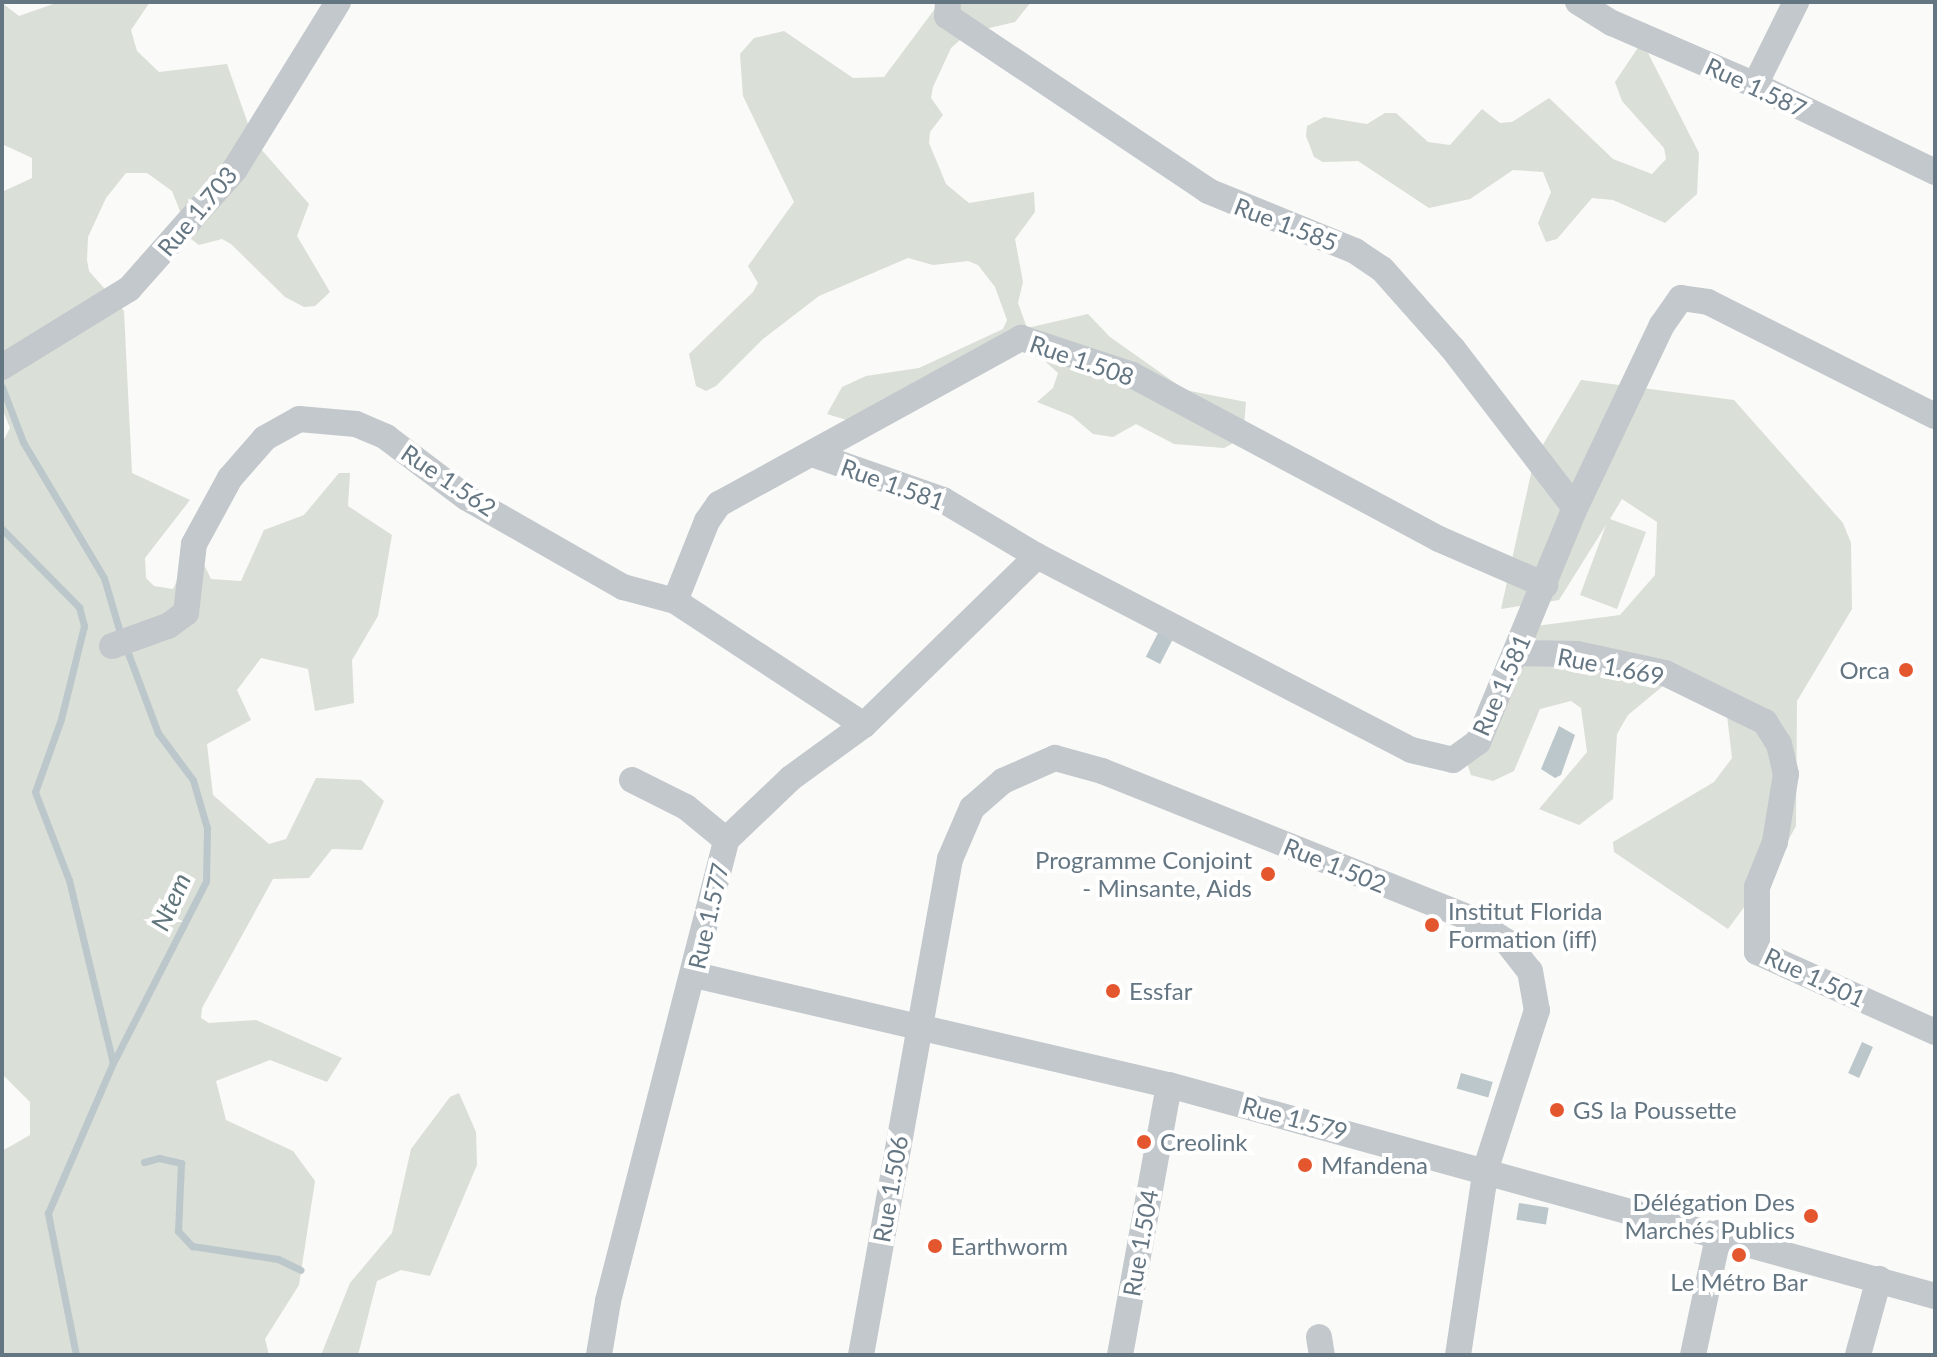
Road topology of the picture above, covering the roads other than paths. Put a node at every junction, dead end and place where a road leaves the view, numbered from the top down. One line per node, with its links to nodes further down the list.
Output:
1 (338, 2): 7 (street, Rue 1.703)
2 (948, 2): 10 (street, Rue 1.585)
3 (1578, 2): 5 (street, Rue 1.587)
4 (1796, 2): 5 (street)
5 (1755, 85): 6 (street, Rue 1.587)
6 (1935, 172)
7 (2, 367)
8 (1935, 416): 10 (street, Rue 1.581)
9 (812, 454): 11 (street, Rue 1.581); 12 (street, Rue 1.508); 13 (street, Rue 1.508)
10 (1575, 508): 12 (street, Rue 1.581)
11 (1037, 556): 15 (street, Rue 1.581); 16 (street, Rue 1.577)
12 (1545, 585): 15 (street, Rue 1.581)
13 (675, 601): 14 (street, Rue 1.562); 16 (street, Rue 1.562)
14 (112, 646)
15 (1516, 653): 17 (street, Rue 1.669)
16 (864, 725): 19 (street, Rue 1.577)
17 (1779, 744): 22 (street, Rue 1.501)
18 (632, 780): 19 (street)
19 (726, 840): 20 (street, Rue 1.577)
20 (695, 975): 21 (street, Rue 1.579); 28 (street, Rue 1.577)
21 (919, 1023): 23 (street, Rue 1.579); 24 (street, Rue 1.502); 29 (street, Rue 1.506)
22 (1935, 1032)
23 (1169, 1085): 24 (street, Rue 1.579); 30 (street, Rue 1.504)
24 (1486, 1168): 25 (street, Rue 1.579); 31 (street, Rue 1.502)
25 (1719, 1233): 26 (street, Rue 1.579); 32 (street)
26 (1879, 1279): 27 (street, Rue 1.579); 33 (street)
27 (1935, 1296)
28 (599, 1355)
29 (861, 1355)
30 (1120, 1355)
31 (1458, 1355)
32 (1693, 1355)
33 (1858, 1355)

